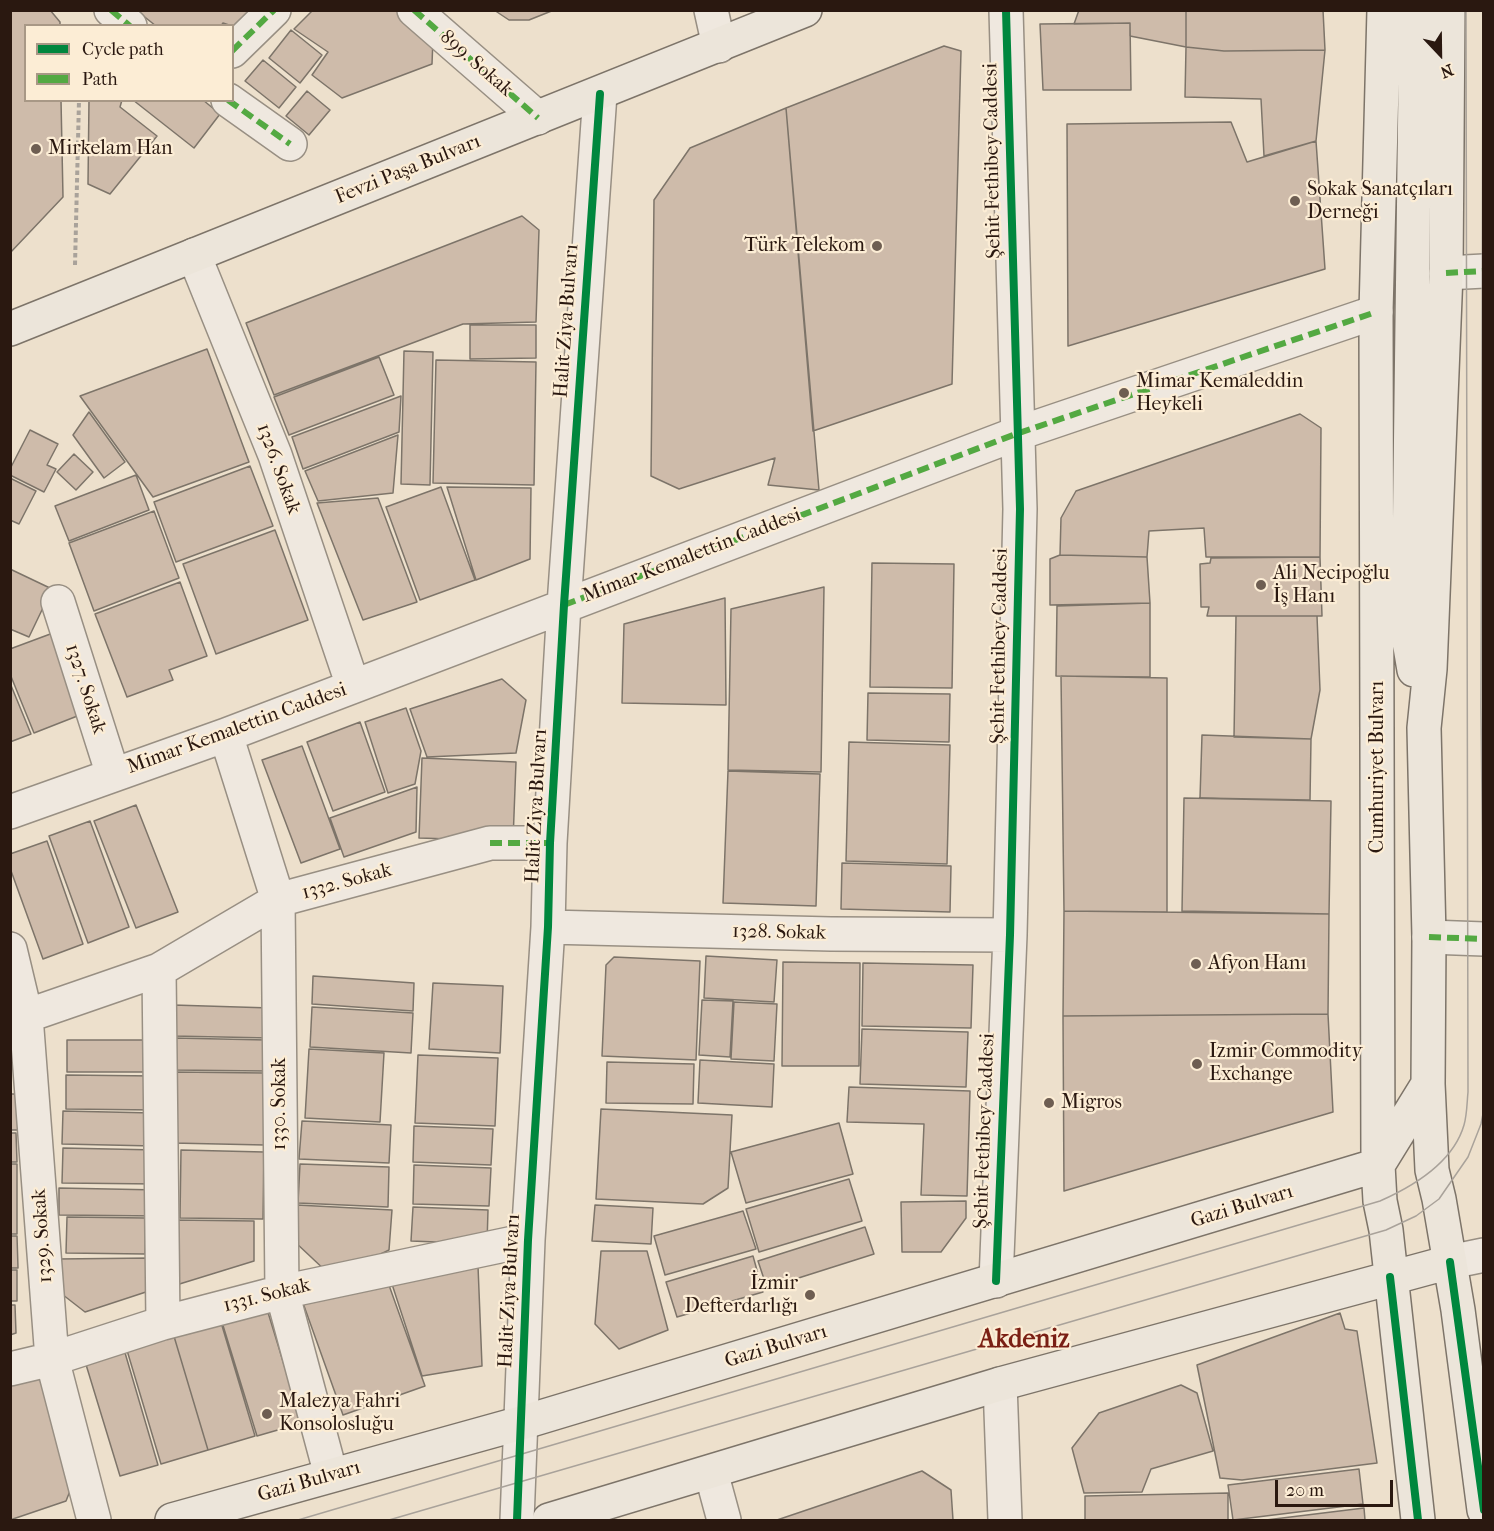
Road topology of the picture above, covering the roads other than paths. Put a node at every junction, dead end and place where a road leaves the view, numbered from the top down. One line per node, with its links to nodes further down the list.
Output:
1 (111, 10): 10 (street)
2 (274, 10): 12 (street)
3 (414, 10): 15 (street, 899. Sokak)
4 (711, 10): 11 (street)
5 (805, 10): 11 (main road, Fevzi Paşa Bulvarı)
6 (1006, 10): 22 (street, Şehit Fethibey Caddesi)
7 (1384, 10): 20 (main road, Cumhuriyet Bulvarı)
8 (1416, 10): 26 (main road, Cumhuriyet Bulvarı)
9 (1448, 10): 19 (main road, Cumhuriyet Bulvarı)
10 (128, 24)
11 (719, 46): 13 (main road, Fevzi Paşa Bulvarı)
12 (234, 49)
13 (600, 94): 15 (main road, Fevzi Paşa Bulvarı); 24 (street, Halit Ziya Bulvarı)
14 (231, 102): 16 (street)
15 (538, 118): 17 (main road, Fevzi Paşa Bulvarı)
16 (290, 144)
17 (194, 255): 21 (main road, Fevzi Paşa Bulvarı); 25 (street, 1326. Sokak)
18 (1484, 271): 19 (street)
19 (1446, 273): 26 (main road, Cumhuriyet Bulvarı)
20 (1376, 312): 22 (street, Mimar Kemalettin Caddesi); 40 (main road, Cumhuriyet Bulvarı)
21 (10, 329)
22 (1016, 434): 24 (street, Mimar Kemalettin Caddesi); 33 (street, Şehit Fethibey Caddesi)
23 (58, 602): 28 (street, 1327. Sokak)
24 (564, 605): 25 (street, Mimar Kemalettin Caddesi); 30 (street, Halit Ziya Bulvarı)
25 (353, 686): 27 (street, Mimar Kemalettin Caddesi)
26 (1424, 728): 34 (main road, Cumhuriyet Bulvarı)
27 (226, 735): 28 (street, Mimar Kemalettin Caddesi); 31 (street, 1330. Sokak)
28 (113, 775): 29 (street, Mimar Kemalettin Caddesi)
29 (10, 812)
30 (550, 843): 31 (street, 1332. Sokak); 32 (street, Halit Ziya Bulvarı)
31 (278, 900): 37 (street, 1332. Sokak); 46 (street, 1330. Sokak)
32 (548, 927): 33 (street, 1328. Sokak); 41 (street, Halit Ziya Bulvarı)
33 (1010, 935): 45 (street, Şehit Fethibey Caddesi)
34 (1429, 938): 35 (street); 39 (main road, Cumhuriyet Bulvarı)
35 (1484, 939)
36 (10, 949): 38 (street, 1329. Sokak)
37 (159, 970): 38 (street, 1332. Sokak); 47 (street)
38 (18, 1018): 48 (street, 1329. Sokak)
39 (1428, 1084): 40 (main road); 43 (main road, Cumhuriyet Bulvarı)
40 (1378, 1165): 44 (main road, Cumhuriyet Bulvarı); 45 (main road, Gazi Bulvarı)
41 (528, 1239): 46 (street, 1331. Sokak); 51 (street, Halit Ziya Bulvarı)
42 (1484, 1255): 43 (street)
43 (1450, 1262): 44 (main road); 54 (main road, Cumhuriyet Bulvarı)
44 (1390, 1277): 50 (main road); 61 (main road, Cumhuriyet Bulvarı)
45 (996, 1281): 51 (main road, Gazi Bulvarı)
46 (282, 1292): 47 (street, 1331. Sokak); 53 (street, 1330. Sokak)
47 (163, 1323): 48 (street, 1331. Sokak)
48 (52, 1359): 49 (street, 1331. Sokak); 55 (street, 1329. Sokak)
49 (10, 1369)
50 (1000, 1384): 52 (main road); 60 (street)
51 (521, 1424): 53 (main road, Gazi Bulvarı); 57 (street, Halit Ziya Bulvarı)
52 (711, 1472): 58 (main road); 59 (street)
53 (331, 1475): 56 (main road, Gazi Bulvarı)
54 (1484, 1510)
55 (94, 1521)
56 (172, 1521)
57 (517, 1521)
58 (549, 1521)
59 (724, 1521)
60 (1005, 1521)
61 (1418, 1521)

